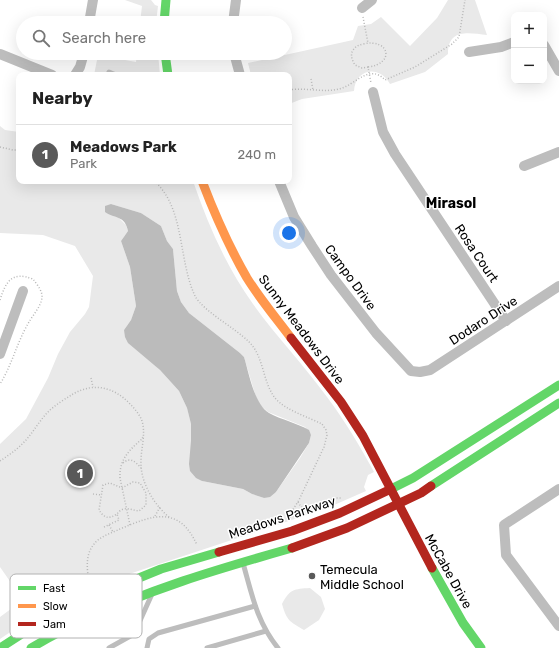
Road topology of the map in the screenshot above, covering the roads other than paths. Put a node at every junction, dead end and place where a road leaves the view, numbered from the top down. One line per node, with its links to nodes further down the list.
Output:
1 (93, 0): 6 (street)
2 (166, 0): 7 (main road)
3 (236, 0): 8 (street)
4 (372, 0): 5 (street)
5 (362, 8)
6 (90, 16)
7 (165, 16)
8 (233, 16)
9 (511, 43): 11 (street)
10 (546, 48): 16 (street)
11 (468, 52)
12 (0, 54): 17 (street)
13 (82, 60): 18 (street)
14 (166, 60): 19 (main road)
15 (236, 60): 20 (street)
16 (559, 71)
17 (45, 72)
18 (77, 72)
19 (168, 72)
20 (239, 72)
21 (373, 92): 28 (street, Rosa Court)
22 (559, 152): 23 (street)
23 (524, 166)
24 (203, 184): 33 (main road, Sunny Meadows Drive)
25 (279, 184): 30 (street, Campo Drive)
26 (559, 286): 28 (street, Dodaro Drive)
27 (22, 292): 29 (street)
28 (506, 321): 30 (street, Dodaro Drive)
29 (0, 354)
30 (420, 372)
31 (559, 385): 33 (main road, Meadows Parkway)
32 (559, 403): 35 (main road)
33 (390, 489): 35 (main road, Sunny Meadows Drive); 37 (main road, Meadows Parkway)
34 (559, 489): 42 (street)
35 (398, 504): 36 (main road); 53 (main road, McCabe Drive)
36 (243, 562): 38 (main road); 40 (lane)
37 (142, 577)
38 (154, 590): 39 (main road); 41 (lane)
39 (142, 595)
40 (254, 606): 43 (lane); 50 (lane)
41 (142, 616)
42 (559, 626)
43 (266, 631): 51 (lane); 52 (lane)
44 (15, 638): 47 (main road, Meadows Parkway)
45 (48, 638): 48 (main road)
46 (127, 638): 49 (lane)
47 (0, 648)
48 (31, 648)
49 (109, 648)
50 (147, 648)
51 (207, 648)
52 (278, 648)
53 (481, 648)

